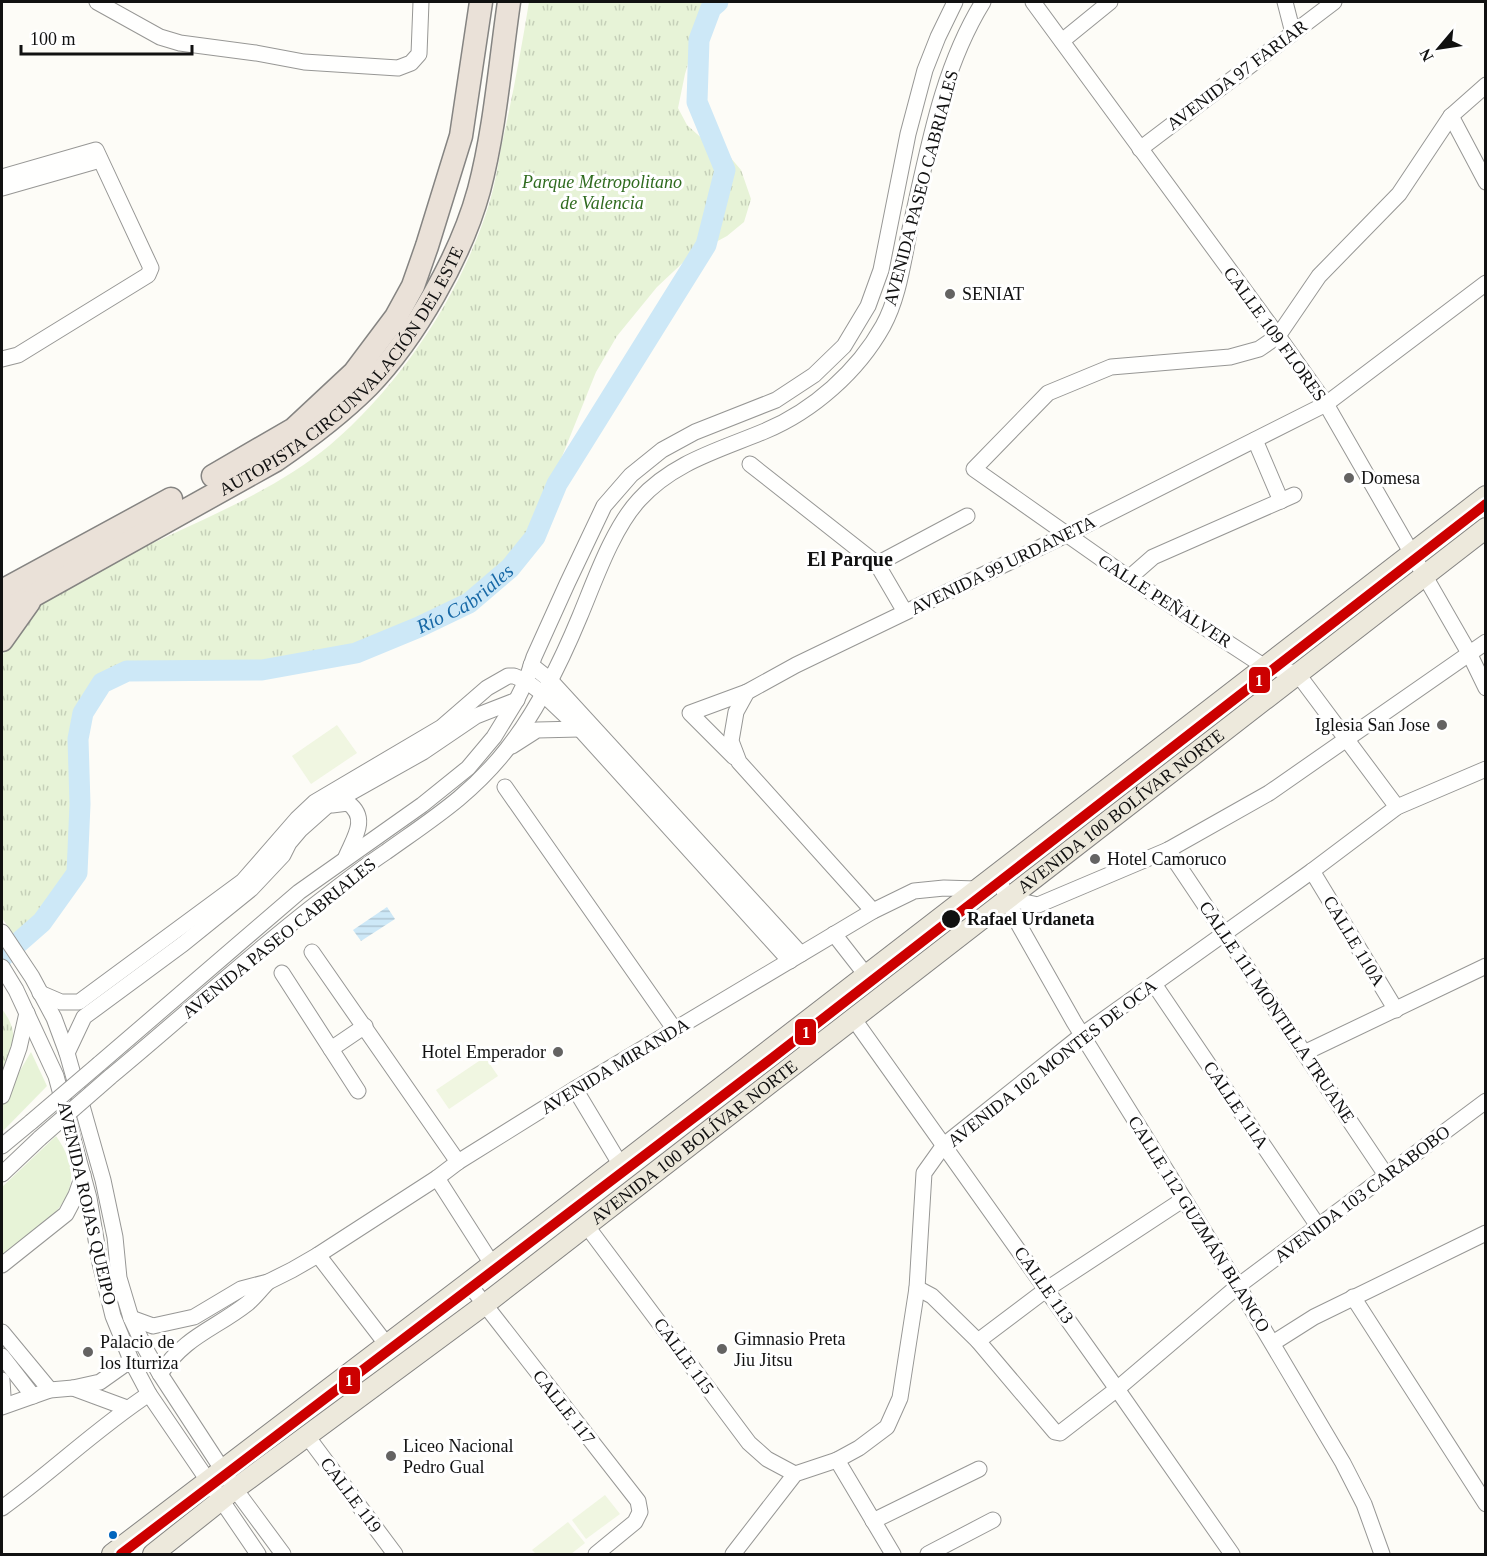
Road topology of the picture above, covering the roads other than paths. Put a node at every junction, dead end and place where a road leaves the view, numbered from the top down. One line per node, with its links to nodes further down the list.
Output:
1 (97, 2): 2 (street)
2 (421, 2)
3 (481, 2): 31 (highway, AUTOPISTA CIRCUNVALACIÓN DEL ESTE)
4 (509, 2): 37 (highway, AUTOPISTA CIRCUNVALACIÓN DEL ESTE)
5 (956, 2): 43 (street, AVENIDA PASEO CABRIALES)
6 (983, 2): 47 (street, AVENIDA PASEO CABRIALES)
7 (1033, 2): 12 (street, CALLE 109 FLORES)
8 (1110, 2): 12 (street)
9 (1285, 2): 11 (street)
10 (1334, 2): 11 (street, AVENIDA 97 FARIAR)
11 (1293, 33): 15 (street, AVENIDA 97 FARIAR)
12 (1062, 41): 15 (street, CALLE 109 FLORES)
13 (1485, 85): 14 (street)
14 (1451, 117): 18 (street); 21 (street)
15 (1140, 149): 21 (street, CALLE 109 FLORES)
16 (98, 155): 17 (street); 19 (street); 22 (street)
17 (2, 177)
18 (1485, 182)
19 (2, 188)
20 (1485, 283): 23 (street, AVENIDA 99 URDANETA)
21 (1278, 336): 23 (street, CALLE 109 FLORES); 29 (street, CALLE PEÑALVER)
22 (2, 359)
23 (1326, 404): 24 (street, AVENIDA 99 URDANETA); 30 (street, CALLE 109 FLORES)
24 (1255, 440): 29 (street, AVENIDA 99 URDANETA); 35 (street)
25 (750, 464): 32 (street)
26 (1485, 496): 30 (main road, AVENIDA 100 BOLÍVAR NORTE)
27 (967, 516): 32 (street)
28 (1485, 528): 33 (main road, AVENIDA 100 BOLÍVAR NORTE)
29 (1065, 534): 35 (street, CALLE PEÑALVER); 38 (street, AVENIDA 99 URDANETA)
30 (1411, 553): 33 (street, CALLE 109 FLORES); 44 (main road, AVENIDA 100 BOLÍVAR NORTE)
31 (52, 562): 34 (highway); 36 (highway, AUTOPISTA CIRCUNVALACIÓN DEL ESTE)
32 (877, 564): 38 (street)
33 (1424, 576): 42 (street, CALLE 109 FLORES); 45 (main road, AVENIDA 100 BOLÍVAR NORTE)
34 (2, 578)
35 (1129, 578): 44 (street, CALLE PEÑALVER)
36 (2, 591)
37 (37, 592): 39 (highway, AUTOPISTA CIRCUNVALACIÓN DEL ESTE); 40 (highway)
38 (905, 612): 49 (street, AVENIDA 99 URDANETA)
39 (2, 613)
40 (2, 640)
41 (1485, 642): 42 (street)
42 (1469, 653): 48 (street, CALLE 109 FLORES); 52 (street)
43 (531, 665): 46 (street, AVENIDA PASEO CABRIALES); 47 (street)
44 (1266, 667): 45 (street); 62 (main road, AVENIDA 100 BOLÍVAR NORTE)
45 (1297, 674): 52 (street); 64 (main road, AVENIDA 100 BOLÍVAR NORTE)
46 (526, 681): 47 (street); 50 (street, AVENIDA PASEO CABRIALES); 76 (street)
47 (546, 686): 50 (street); 51 (street); 53 (street, AVENIDA PASEO CABRIALES); 70 (street)
48 (1485, 688)
49 (747, 692): 54 (street); 54 (street, AVENIDA 99 URDANETA)
50 (516, 701): 57 (street); 60 (street, AVENIDA PASEO CABRIALES)
51 (580, 729): 53 (street); 70 (street)
52 (1346, 738): 58 (street); 59 (street)
53 (509, 747): 94 (street, AVENIDA PASEO CABRIALES, bridge)
54 (740, 762): 65 (street)
55 (1485, 769): 58 (street, AVENIDA 102 MONTES DE OCA)
56 (505, 787): 81 (street)
57 (327, 806): 60 (street); 84 (street)
58 (1397, 807): 61 (street, AVENIDA 102 MONTES DE OCA)
59 (1168, 850): 64 (street); 68 (street, CALLE 111 MONTILLA TRUANE)
60 (346, 857): 91 (street, AVENIDA PASEO CABRIALES, bridge)
61 (1312, 871): 68 (street, AVENIDA 102 MONTES DE OCA); 77 (street, CALLE 110A)
62 (996, 873): 63 (main road, AVENIDA 100 BOLÍVAR NORTE); 64 (street, CALLE 112 GUZMÁN BLANCO)
63 (977, 889): 65 (street, AVENIDA MIRANDA); 74 (main road, AVENIDA 100 BOLÍVAR NORTE)
64 (1006, 898): 79 (main road, AVENIDA 100 BOLÍVAR NORTE); 82 (street, CALLE 112 GUZMÁN BLANCO)
65 (873, 911): 67 (street, AVENIDA MIRANDA)
66 (2, 932): 76 (street, AVENIDA ROJAS QUEIPO)
67 (834, 934): 70 (street, AVENIDA MIRANDA); 74 (street)
68 (1224, 934): 75 (street, AVENIDA 102 MONTES DE OCA); 85 (street, CALLE 111 MONTILLA TRUANE)
69 (312, 952): 80 (street)
70 (795, 958): 81 (street, AVENIDA MIRANDA)
71 (1485, 966): 77 (street)
72 (2, 967): 78 (street, AVENIDA ROJAS QUEIPO)
73 (282, 973): 83 (street)
74 (866, 975): 93 (main road, AVENIDA 100 BOLÍVAR NORTE)
75 (1154, 984): 82 (street, AVENIDA 102 MONTES DE OCA); 100 (street, CALLE 111A)
76 (40, 993): 84 (street, AVENIDA ROJAS QUEIPO)
77 (1396, 1010): 85 (street)
78 (27, 1013): 88 (street); 95 (street, AVENIDA ROJAS QUEIPO)
79 (853, 1018): 90 (street, CALLE 113); 99 (main road, AVENIDA 100 BOLÍVAR NORTE)
80 (365, 1026): 83 (street); 92 (street)
81 (675, 1030): 86 (street, AVENIDA MIRANDA)
82 (1082, 1035): 90 (street, AVENIDA 102 MONTES DE OCA); 98 (street, CALLE 112 GUZMÁN BLANCO)
83 (332, 1049): 87 (street)
84 (67, 1053): 112 (street, AVENIDA ROJAS QUEIPO)
85 (1304, 1053): 96 (street, CALLE 111 MONTILLA TRUANE)
86 (575, 1089): 92 (street, AVENIDA MIRANDA); 93 (street)
87 (358, 1090)
88 (2, 1096)
89 (1485, 1101): 96 (street, AVENIDA 103 CARABOBO)
90 (944, 1145): 108 (street, AVENIDA 102 MONTES DE OCA); 109 (street, CALLE 113)
91 (2, 1146)
92 (458, 1162): 97 (street, AVENIDA MIRANDA)
93 (620, 1164): 103 (main road, AVENIDA 100 BOLÍVAR NORTE)
94 (2, 1174)
95 (84, 1174): 104 (street); 118 (street, AVENIDA ROJAS QUEIPO)
96 (1386, 1175): 100 (street, AVENIDA 103 CARABOBO)
97 (437, 1178): 102 (street, AVENIDA MIRANDA); 103 (street)
98 (1184, 1199): 107 (street, CALLE 112 GUZMÁN BLANCO); 109 (street)
99 (586, 1225): 111 (main road, AVENIDA 100 BOLÍVAR NORTE); 133 (street, CALLE 115)
100 (1318, 1226): 107 (street, AVENIDA 103 CARABOBO)
101 (1485, 1233): 110 (street)
102 (318, 1255): 105 (street, AVENIDA MIRANDA); 116 (street)
103 (492, 1264): 106 (main road, AVENIDA 100 BOLÍVAR NORTE)
104 (2, 1265)
105 (268, 1282): 112 (street, AVENIDA MIRANDA); 119 (street, AVENIDA MIRANDA)
106 (468, 1283): 111 (street, CALLE 117); 116 (main road)
107 (1238, 1286): 115 (street, CALLE 112 GUZMÁN BLANCO); 122 (street, AVENIDA 103 CARABOBO)
108 (917, 1288): 114 (street); 130 (street, AVENIDA 102 MONTES DE OCA)
109 (1047, 1289): 114 (street); 122 (street, CALLE 113)
110 (1353, 1298): 115 (street); 134 (street)
111 (484, 1305): 129 (main road, AVENIDA 100 BOLÍVAR NORTE); 146 (street, CALLE 117)
112 (131, 1318): 119 (street, AVENIDA ROJAS QUEIPO)
113 (2, 1332): 123 (street)
114 (978, 1341): 122 (street, AVENIDA 103 CARABOBO)
115 (1273, 1343): 150 (street, CALLE 112 GUZMÁN BLANCO)
116 (387, 1345): 132 (main road)
117 (2, 1356): 125 (street)
118 (131, 1360): 121 (street); 124 (street, AVENIDA ROJAS QUEIPO)
119 (160, 1374): 132 (street, AVENIDA ROJAS QUEIPO)
120 (2, 1380): 126 (street)
121 (74, 1388): 123 (street); 128 (street)
122 (1117, 1389): 149 (street, CALLE 113)
123 (50, 1390): 125 (street)
124 (149, 1394): 128 (street); 132 (street, AVENIDA ROJAS QUEIPO)
125 (33, 1396): 127 (street)
126 (2, 1401)
127 (2, 1407)
128 (127, 1408): 137 (street)
129 (307, 1436): 135 (main road, AVENIDA 100 BOLÍVAR NORTE); 145 (street, CALLE 119)
130 (837, 1460): 133 (street, AVENIDA 102 MONTES DE OCA); 139 (street)
131 (979, 1469): 139 (street)
132 (215, 1474): 135 (street, AVENIDA ROJAS QUEIPO); 141 (main road)
133 (795, 1474): 140 (street)
134 (1481, 1484): 136 (street)
135 (228, 1495): 142 (main road, AVENIDA 100 BOLÍVAR NORTE); 143 (street, AVENIDA ROJAS QUEIPO); 144 (street, AVENIDA ROJAS QUEIPO)
136 (1485, 1504)
137 (2, 1508)
138 (993, 1520): 148 (street)
139 (873, 1521): 147 (street)
140 (740, 1552)
141 (112, 1554)
142 (153, 1554)
143 (258, 1554)
144 (284, 1554)
145 (395, 1554)
146 (596, 1554)
147 (892, 1554)
148 (928, 1554)
149 (1232, 1554)
150 (1382, 1554)

